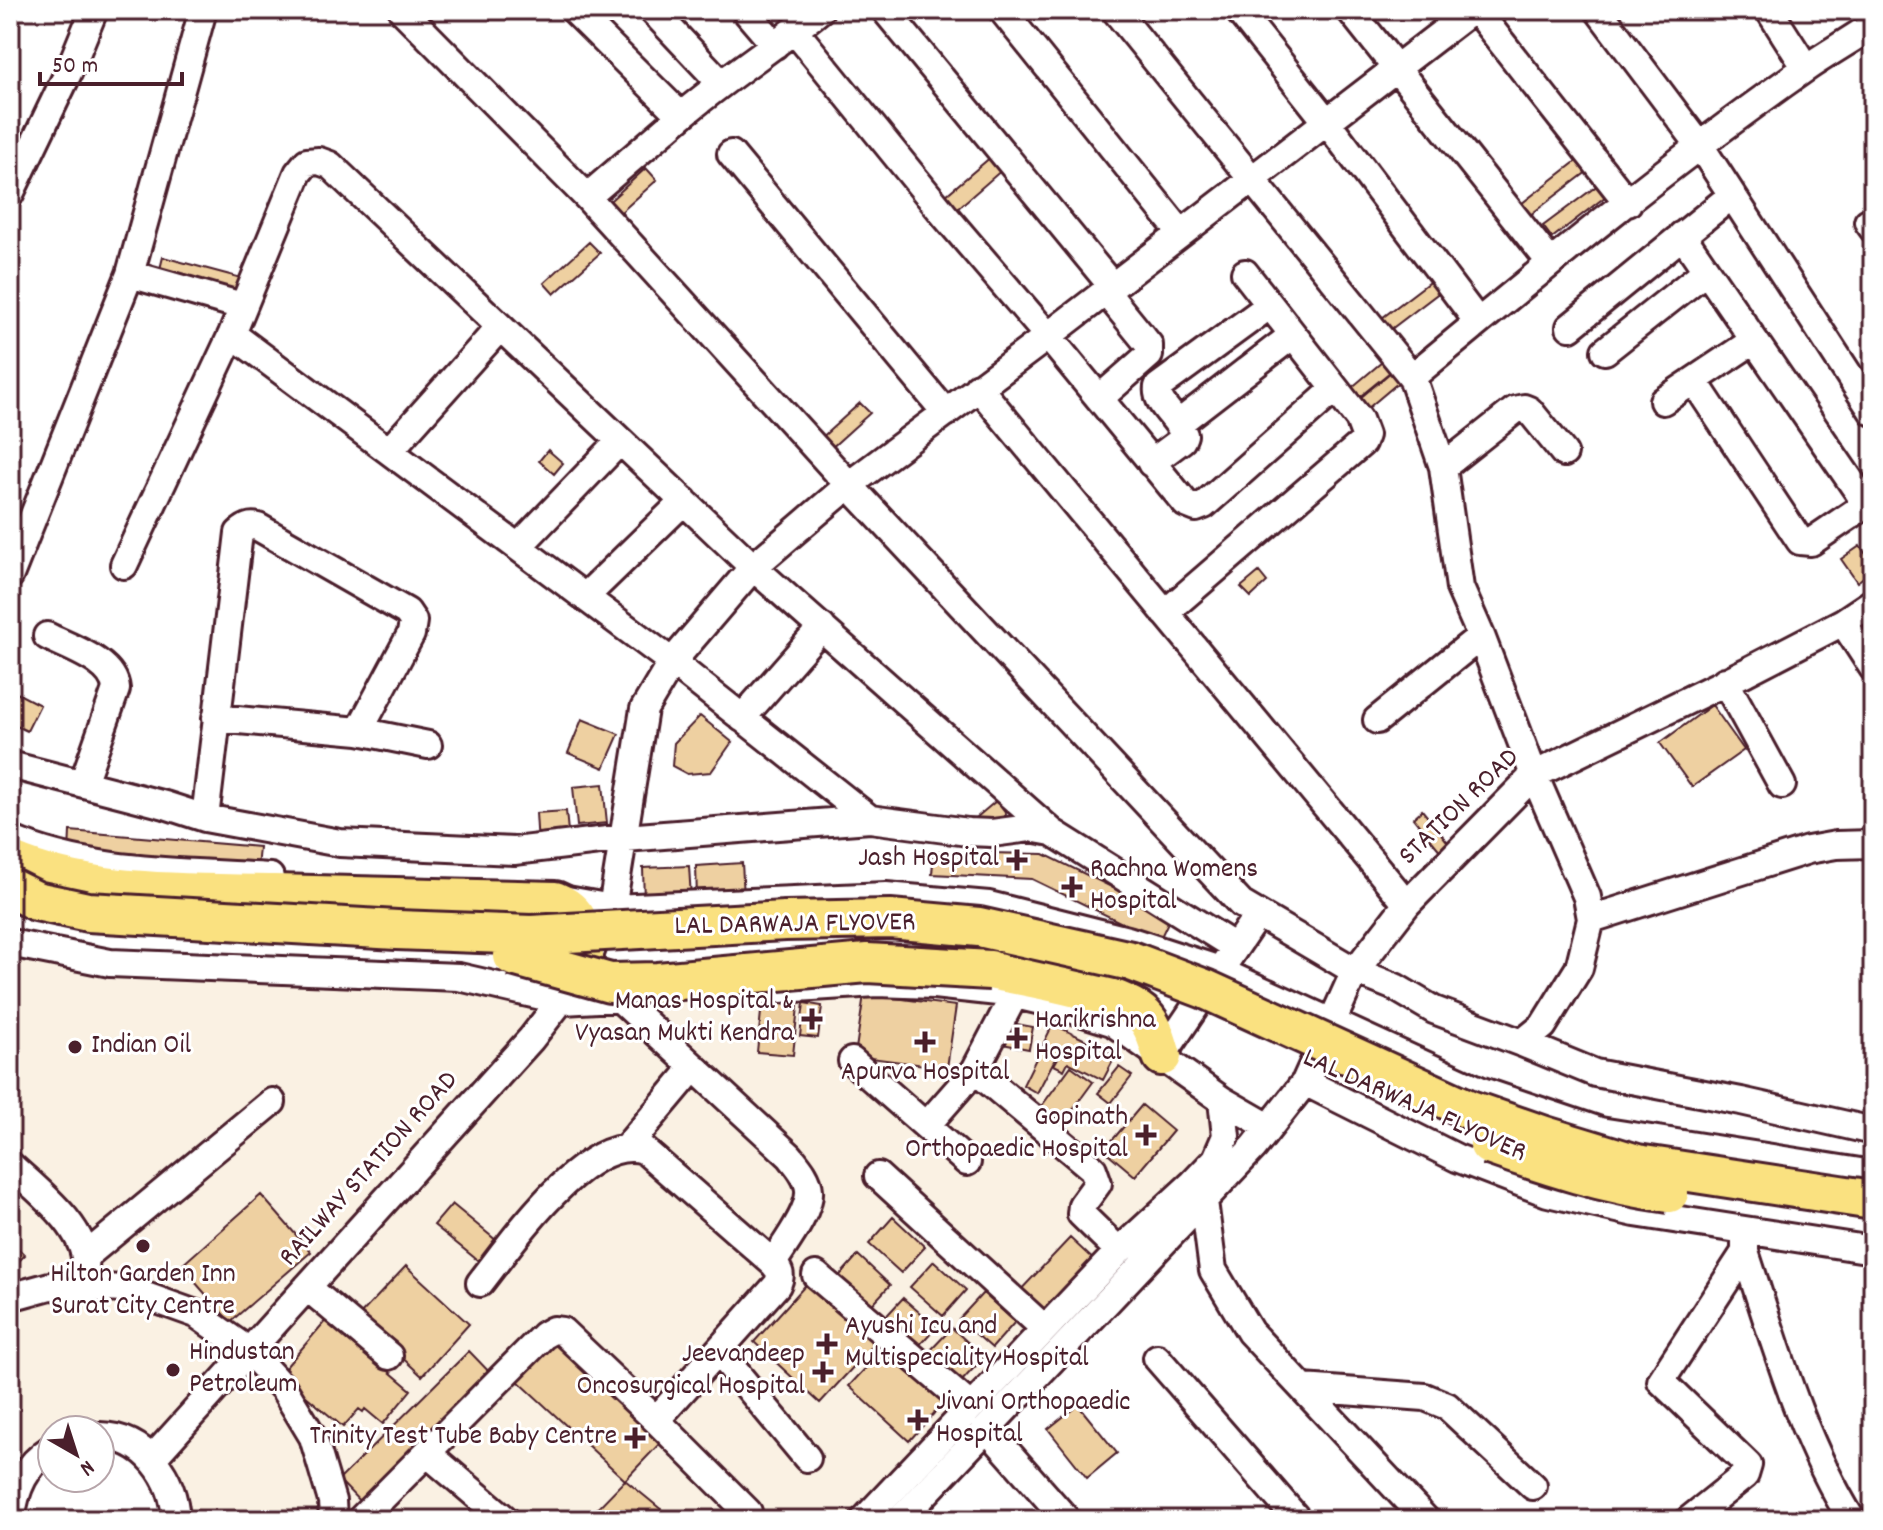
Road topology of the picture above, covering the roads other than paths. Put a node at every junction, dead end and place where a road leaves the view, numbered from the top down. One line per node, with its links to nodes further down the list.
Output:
1 (94, 10): 26 (street)
2 (203, 10): 35 (street)
3 (402, 10): 28 (street)
4 (574, 10): 21 (street)
5 (652, 10): 20 (street)
6 (745, 10): 17 (street)
7 (820, 10): 17 (street)
8 (885, 10): 36 (street)
9 (1002, 10): 30 (street)
10 (1115, 10): 25 (street)
11 (1238, 10): 22 (street)
12 (1350, 10): 19 (street)
13 (1474, 10): 19 (street, RAILWAY STATION ROAD); 29 (street)
14 (1598, 10): 23 (street)
15 (1769, 10): 18 (street)
16 (1871, 29): 18 (street)
17 (785, 38): 20 (street); 44 (street)
18 (1806, 68): 23 (street)
19 (1396, 69): 22 (street, RAILWAY STATION ROAD); 32 (street)
20 (720, 82): 21 (street)
21 (681, 116): 28 (street)
22 (1327, 122): 25 (street, RAILWAY STATION ROAD); 39 (street)
23 (1701, 147): 27 (street); 29 (street)
24 (731, 154): 54 (street)
25 (1251, 179): 30 (street, RAILWAY STATION ROAD); 47 (street)
26 (10, 194)
27 (1731, 196): 31 (street); 53 (street)
28 (587, 197): 61 (street)
29 (1628, 203): 32 (street)
30 (1181, 233): 36 (street, RAILWAY STATION ROAD)
31 (1682, 235): 33 (street); 41 (street)
32 (1550, 262): 39 (street)
33 (1706, 271): 45 (street); 46 (street)
34 (1245, 273): 37 (street)
35 (130, 274): 38 (street); 66 (street)
36 (1108, 288): 44 (street, RAILWAY STATION ROAD); 51 (street)
37 (1270, 305): 43 (street); 55 (street)
38 (242, 306): 40 (street); 42 (street)
39 (1478, 322): 47 (street)
40 (500, 327): 56 (street); 57 (street)
41 (1570, 327)
42 (232, 334): 57 (street); 64 (street)
43 (1293, 335): 50 (street); 55 (street)
44 (1048, 336): 49 (street, RAILWAY STATION ROAD); 51 (street)
45 (1753, 341): 48 (street); 48 (street)
46 (1605, 351)
47 (1412, 377): 60 (street)
48 (1694, 381): 52 (street)
49 (978, 387): 54 (street, RAILWAY STATION ROAD); 69 (street)
50 (1335, 389): 59 (street); 69 (street)
51 (1100, 398): 59 (street)
52 (1663, 401)
53 (1873, 412)
54 (946, 413): 61 (street, RAILWAY STATION ROAD)
55 (1179, 423): 59 (street)
56 (620, 441): 62 (street); 63 (street)
57 (389, 451): 63 (street)
58 (1564, 453): 60 (street)
59 (1151, 463)
60 (1443, 467): 73 (street)
61 (849, 485): 65 (street, RAILWAY STATION ROAD); 96 (street)
62 (684, 501): 65 (street); 67 (street)
63 (518, 547): 67 (street)
64 (124, 565)
65 (753, 567): 71 (street); 74 (street, RAILWAY STATION ROAD)
66 (10, 575)
67 (585, 597): 74 (street)
68 (1873, 602): 70 (street, STATION ROAD)
69 (1165, 613): 94 (street)
70 (1843, 622): 75 (street); 76 (street, STATION ROAD)
71 (822, 627): 78 (street); 88 (street)
72 (47, 636): 84 (street)
73 (1481, 636): 79 (street); 83 (street)
74 (672, 662): 78 (street); 89 (street, RAILWAY STATION ROAD)
75 (1873, 668)
76 (1725, 681): 83 (street, STATION ROAD); 85 (street)
77 (216, 718): 80 (street); 80 (street); 86 (street)
78 (742, 718): 87 (street)
79 (1377, 720)
80 (359, 731): 81 (street)
81 (428, 745)
82 (10, 765): 84 (street)
83 (1534, 775): 94 (street, STATION ROAD); 98 (street)
84 (83, 783): 86 (street)
85 (1782, 785)
86 (205, 818): 89 (street)
87 (870, 819): 88 (street); 89 (street)
88 (1052, 832): 100 (street)
89 (625, 838): 95 (street, RAILWAY STATION ROAD)
90 (10, 839): 95 (street)
91 (1873, 844): 98 (street)
92 (10, 861): 105 (highway)
93 (10, 888): 128 (highway, LAL DARWAJA FLYOVER, bridge)
94 (1407, 904): 103 (street, STATION ROAD)
95 (612, 908): 102 (street); 105 (street, RAILWAY STATION ROAD)
96 (1258, 914): 100 (street); 103 (street)
97 (10, 917): 101 (highway, LAL DARWAJA FLYOVER)
98 (1591, 919): 108 (street)
99 (10, 943): 105 (street)
100 (1235, 947): 102 (street)
101 (513, 956): 104 (highway, bridge); 130 (highway, LAL DARWAJA FLYOVER, bridge)
102 (1220, 971): 107 (street); 109 (street)
103 (1355, 971): 107 (street, STATION ROAD); 108 (street)
104 (1002, 982): 106 (street); 109 (highway); 112 (street)
105 (573, 987): 106 (street); 139 (street, RAILWAY STATION ROAD)
106 (619, 998): 111 (street)
107 (1335, 1022): 113 (street, STATION ROAD); 116 (street)
108 (1522, 1043): 120 (street)
109 (1162, 1056): 114 (street)
110 (852, 1061): 117 (street)
111 (694, 1067): 121 (street); 135 (street)
112 (975, 1070): 117 (street); 133 (street)
113 (1305, 1082): 118 (street, STATION ROAD); 126 (street)
114 (1222, 1100): 118 (street); 133 (street)
115 (272, 1102): 134 (street)
116 (1549, 1115): 119 (street); 126 (street)
117 (926, 1126): 122 (street)
118 (1269, 1127): 129 (street, STATION ROAD)
119 (1585, 1127): 124 (street); 127 (street)
120 (1873, 1131)
121 (626, 1148): 135 (street); 137 (street)
122 (967, 1162)
123 (10, 1165): 134 (street)
124 (1873, 1174)
125 (878, 1176): 141 (street)
126 (1516, 1181): 127 (street)
127 (1570, 1198): 131 (street)
128 (1873, 1200)
129 (1204, 1201): 146 (street); 149 (street, STATION ROAD)
130 (1873, 1225)
131 (1745, 1241): 132 (street); 167 (street); 168 (street)
132 (1873, 1250)
133 (1119, 1251): 141 (street)
134 (87, 1255): 138 (street)
135 (773, 1263): 143 (street)
136 (816, 1275): 147 (street)
137 (480, 1283)
138 (80, 1287): 140 (street); 142 (street)
139 (307, 1287): 142 (street, RAILWAY STATION ROAD); 144 (street)
140 (10, 1297)
141 (1045, 1329): 147 (street)
142 (249, 1351): 153 (street, RAILWAY STATION ROAD); 159 (street)
143 (718, 1351): 148 (street); 152 (street)
144 (389, 1356)
145 (1157, 1358): 165 (street)
146 (1303, 1388): 155 (street); 166 (street)
147 (971, 1407): 162 (street)
148 (656, 1420): 151 (street); 156 (street)
149 (987, 1429): 163 (street, STATION ROAD); 164 (street)
150 (116, 1440): 153 (street)
151 (427, 1453): 160 (street); 161 (street)
152 (807, 1458)
153 (152, 1459): 158 (street)
154 (36, 1460): 157 (street)
155 (1533, 1486)
156 (748, 1512)
157 (11, 1520)
158 (176, 1520)
159 (333, 1520)
160 (360, 1520)
161 (506, 1520)
162 (864, 1520)
163 (900, 1520)
164 (1067, 1520)
165 (1298, 1520)
166 (1426, 1520)
167 (1689, 1520)
168 (1852, 1520)

